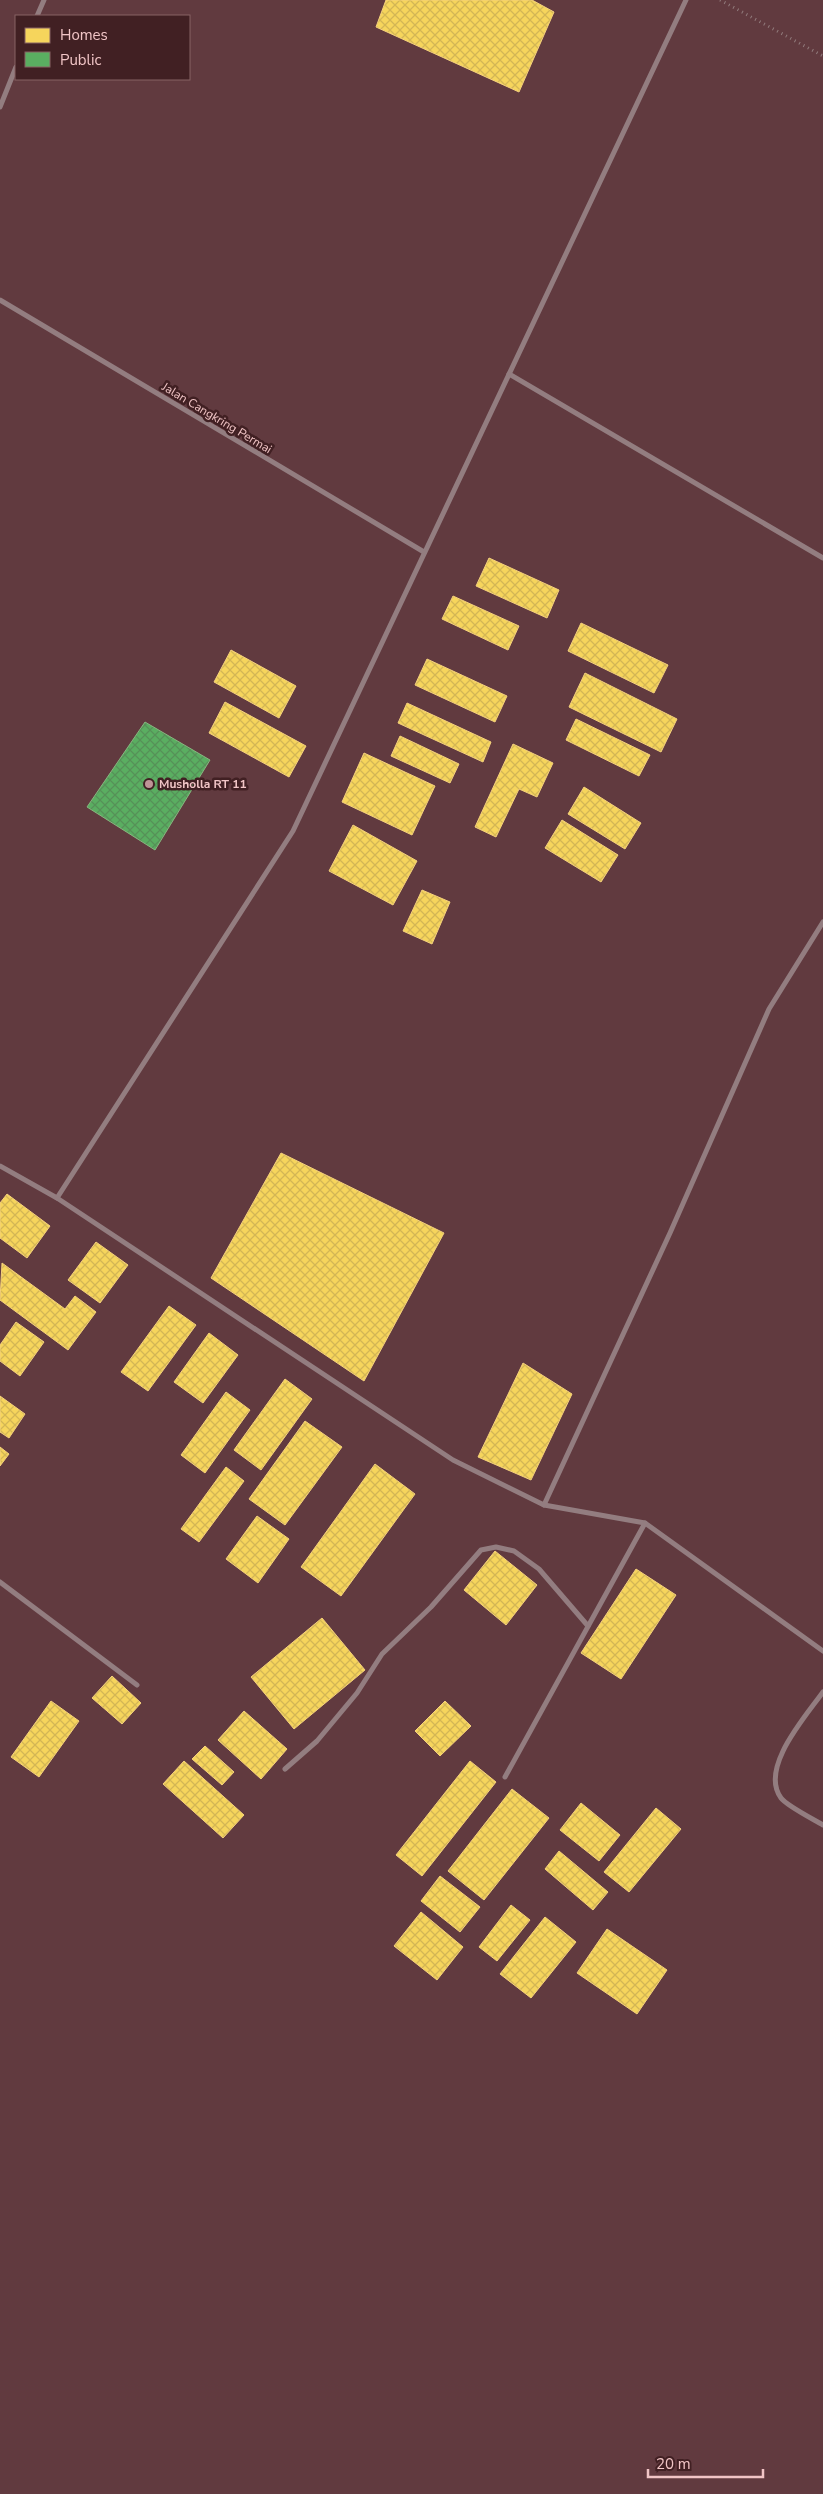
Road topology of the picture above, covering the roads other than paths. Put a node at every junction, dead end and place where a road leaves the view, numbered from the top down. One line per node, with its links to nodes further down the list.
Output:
1 (44, 0): 3 (street)
2 (686, 0): 7 (street)
3 (37, 15)
4 (15, 69): 5 (street)
5 (0, 106)
6 (0, 300): 8 (street, Jalan Cangkring Permai)
7 (508, 374): 8 (street); 9 (street)
8 (424, 552): 12 (street)
9 (823, 558)
10 (823, 922): 13 (street)
11 (0, 1166): 12 (street)
12 (57, 1198): 13 (street)
13 (544, 1505): 14 (street)
14 (645, 1523): 16 (street); 17 (street)
15 (0, 1582): 18 (street)
16 (588, 1626): 20 (street); 21 (street)
17 (823, 1651)
18 (137, 1685)
19 (823, 1692): 22 (street)
20 (285, 1769)
21 (505, 1777)
22 (823, 1825)

